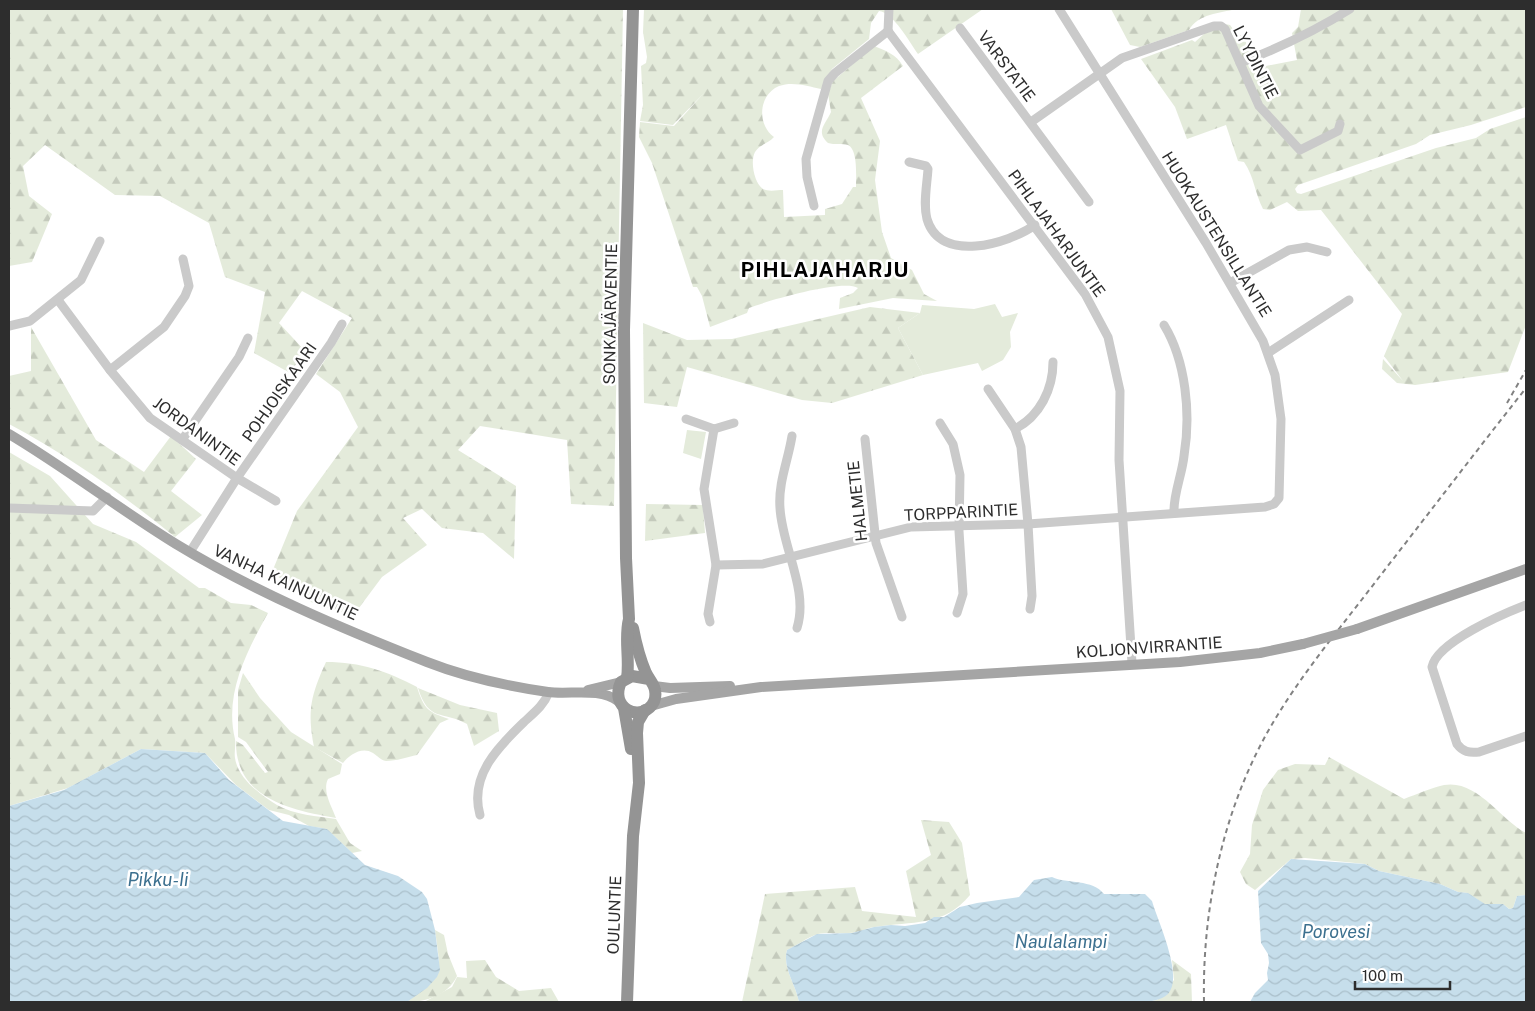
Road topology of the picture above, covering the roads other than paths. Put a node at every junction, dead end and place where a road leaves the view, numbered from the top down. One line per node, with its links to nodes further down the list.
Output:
1 (634, 9): 56 (highway, SONKAJÄRVENTIE)
2 (890, 9): 6 (street)
3 (1059, 9): 8 (street, HUOKAUSTENSILLANTIE)
4 (1350, 9): 7 (street)
5 (960, 28): 9 (street, VARSTATIE)
6 (888, 31): 13 (street); 14 (street, PIHLAJAHARJUNTIE)
7 (1240, 63): 8 (street, LYYDINTIE); 10 (street, LYYDINTIE)
8 (1098, 73): 9 (street, VARSTATIE); 18 (street, HUOKAUSTENSILLANTIE)
9 (1031, 122): 12 (street, VARSTATIE)
10 (1340, 124)
11 (909, 162): 14 (street)
12 (1089, 202)
13 (814, 206)
14 (1035, 225): 44 (street, PIHLAJAHARJUNTIE)
15 (100, 241): 19 (street)
16 (1327, 252): 18 (street)
17 (183, 259): 27 (street)
18 (1230, 283): 25 (street, HUOKAUSTENSILLANTIE)
19 (58, 300): 23 (street); 27 (street, JORDANINTIE)
20 (1349, 300): 25 (street)
21 (342, 324): 38 (street, POHJOISKAARI)
22 (1164, 325): 43 (street)
23 (9, 326)
24 (248, 338): 37 (street)
25 (1268, 353): 40 (street, HUOKAUSTENSILLANTIE)
26 (1053, 362): 33 (street)
27 (110, 370): 37 (street, JORDANINTIE)
28 (988, 389): 33 (street)
29 (686, 419): 32 (street)
30 (734, 423): 32 (street)
31 (940, 423): 45 (street)
32 (714, 429): 50 (street)
33 (1015, 429): 46 (street)
34 (9, 434): 39 (main road, VANHA KAINUUNTIE)
35 (792, 436): 49 (street)
36 (865, 439): 47 (street, HALMETIE)
37 (182, 440): 38 (street, JORDANINTIE)
38 (238, 478): 41 (street, JORDANINTIE); 48 (street, POHJOISKAARI)
39 (107, 497): 42 (street); 48 (main road, VANHA KAINUUNTIE)
40 (1279, 498): 43 (street, TORPPARINTIE)
41 (276, 501)
42 (9, 508)
43 (1174, 513): 44 (street, TORPPARINTIE)
44 (1122, 518): 46 (street, TORPPARINTIE); 59 (street, PIHLAJAHARJUNTIE)
45 (959, 524): 46 (street, TORPPARINTIE); 47 (street, TORPPARINTIE); 54 (street)
46 (1028, 524): 53 (street)
47 (874, 536): 49 (street, TORPPARINTIE); 55 (street, HALMETIE)
48 (190, 552): 63 (main road, VANHA KAINUUNTIE)
49 (790, 558): 50 (street, TORPPARINTIE); 58 (street)
50 (716, 565): 57 (street)
51 (1526, 569): 59 (main road, KOLJONVIRRANTIE, bridge)
52 (1526, 605): 67 (street)
53 (1030, 609)
54 (957, 613)
55 (902, 616)
56 (629, 619): 60 (highway, SONKAJÄRVENTIE); 61 (highway, SONKAJÄRVENTIE)
57 (710, 622)
58 (797, 628)
59 (1132, 663): 62 (main road, KOLJONVIRRANTIE)
60 (624, 680): 61 (highway); 64 (main road, VANHA KAINUUNTIE); 65 (highway)
61 (652, 683): 62 (main road, KOLJONVIRRANTIE); 66 (highway)
62 (761, 686): 66 (main road, KOLJONVIRRANTIE)
63 (549, 692): 64 (main road, VANHA KAINUUNTIE); 68 (street)
64 (578, 692): 65 (main road, VANHA KAINUUNTIE)
65 (621, 704): 66 (highway); 69 (highway, OULUNTIE)
66 (648, 708): 69 (highway, OULUNTIE)
67 (1526, 736)
68 (480, 815)
69 (634, 829): 70 (highway, OULUNTIE)
70 (627, 1002)

